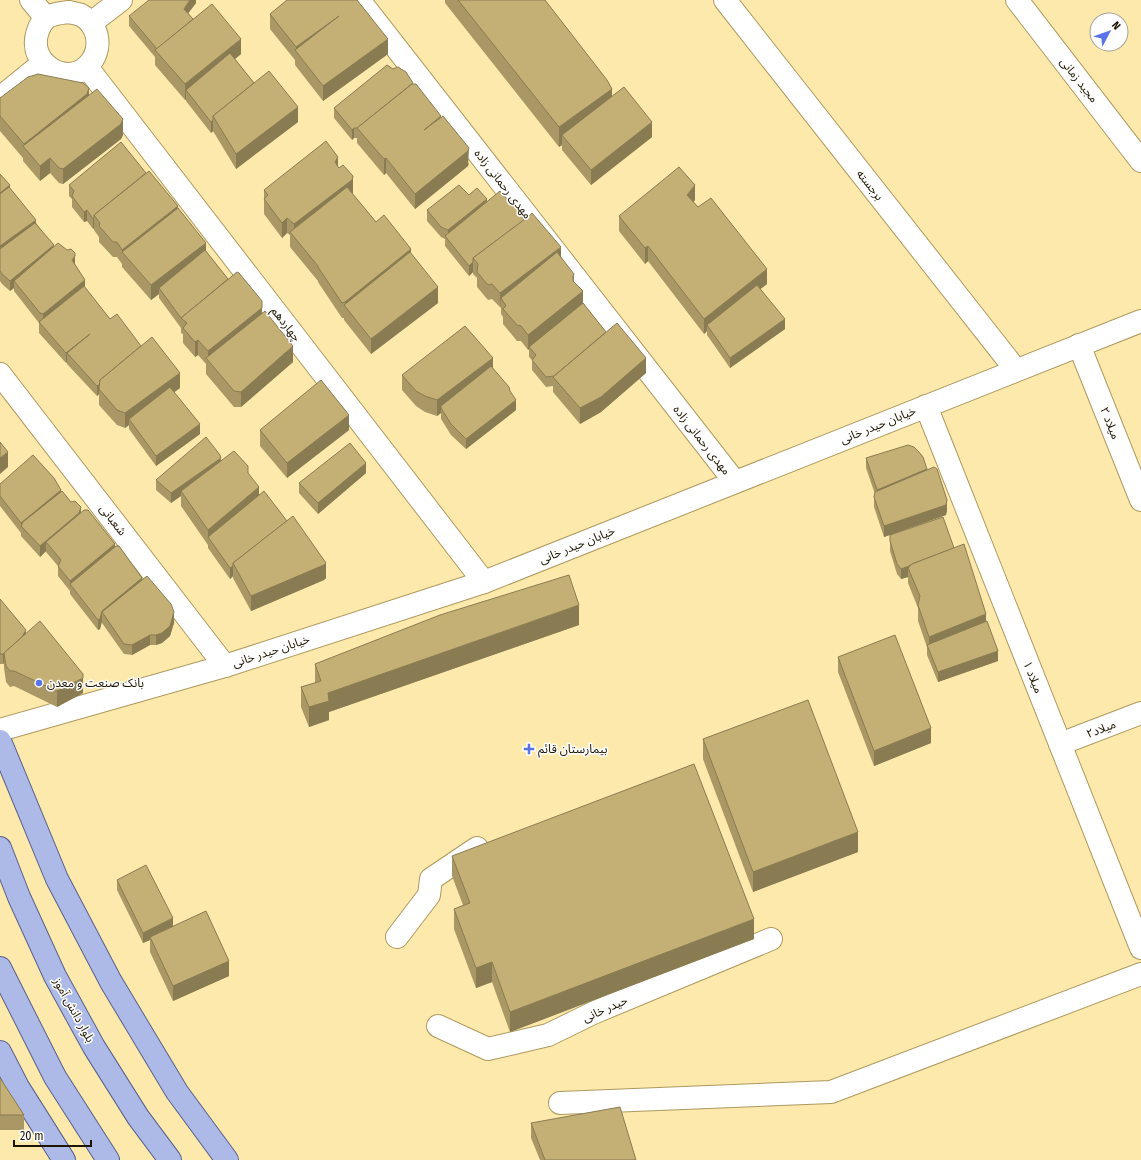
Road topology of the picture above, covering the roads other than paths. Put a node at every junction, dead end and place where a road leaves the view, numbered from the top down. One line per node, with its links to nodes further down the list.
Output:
1 (31, 0): 6 (street)
2 (121, 0): 7 (street)
3 (359, 0): 17 (street, مهدی رحمانی زاده)
4 (724, 0): 14 (street, برجسته)
5 (1017, 0): 11 (street, مجید زمانی)
6 (46, 18): 7 (street); 8 (street)
7 (91, 23): 9 (street)
8 (43, 63): 9 (street); 10 (street)
9 (87, 67): 19 (street, چهاردهم)
10 (0, 98)
11 (1141, 161)
12 (1141, 321): 13 (street, خیابان حیدر خانی)
13 (1079, 345): 14 (street, خیابان حیدر خانی); 18 (street, میلاد ۲)
14 (1016, 370): 16 (street, خیابان حیدر خانی)
15 (0, 374): 20 (street, شعبانی)
16 (926, 406): 17 (street, خیابان حیدر خانی); 24 (street, میلاد ۱)
17 (735, 482): 19 (street, خیابان حیدر خانی)
18 (1141, 500)
19 (484, 582): 20 (street, خیابان حیدر خانی)
20 (225, 666): 22 (street, خیابان حیدر خانی)
21 (1141, 714): 24 (street, میلاد۲)
22 (0, 730)
23 (0, 741): 38 (main road)
24 (1060, 744): 29 (street, میلاد ۱)
25 (498, 841): 27 (street)
26 (0, 848): 37 (main road, بلوار دانش آموز)
27 (397, 937)
28 (771, 940): 32 (street, حیدر خانی)
29 (1141, 948)
30 (0, 968): 36 (main road)
31 (1141, 974): 34 (street)
32 (438, 1026)
33 (0, 1052): 35 (main road)
34 (560, 1103)
35 (64, 1160)
36 (108, 1160)
37 (170, 1160)
38 (227, 1160)

